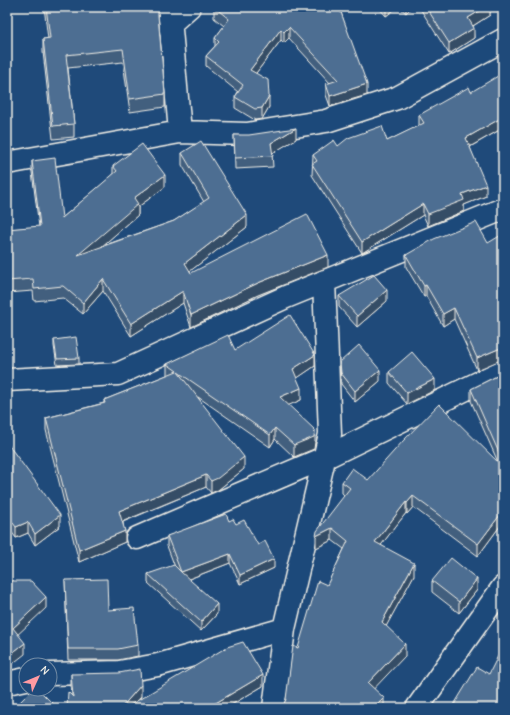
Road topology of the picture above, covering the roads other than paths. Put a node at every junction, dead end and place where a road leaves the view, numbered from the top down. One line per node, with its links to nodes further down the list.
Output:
1 (189, 7): 2 (street)
2 (170, 15): 4 (street)
3 (503, 40): 4 (street)
4 (180, 132): 5 (street)
5 (7, 163)
6 (503, 209): 7 (street)
7 (324, 281): 9 (street); 10 (street)
8 (503, 371): 10 (street)
9 (7, 380)
10 (324, 458): 11 (street); 14 (street)
11 (137, 538)
12 (503, 587): 13 (street)
13 (496, 608): 19 (street)
14 (284, 629): 15 (street); 18 (street)
15 (58, 674)
16 (18, 681): 17 (street)
17 (7, 683)
18 (274, 708)
19 (417, 708)

